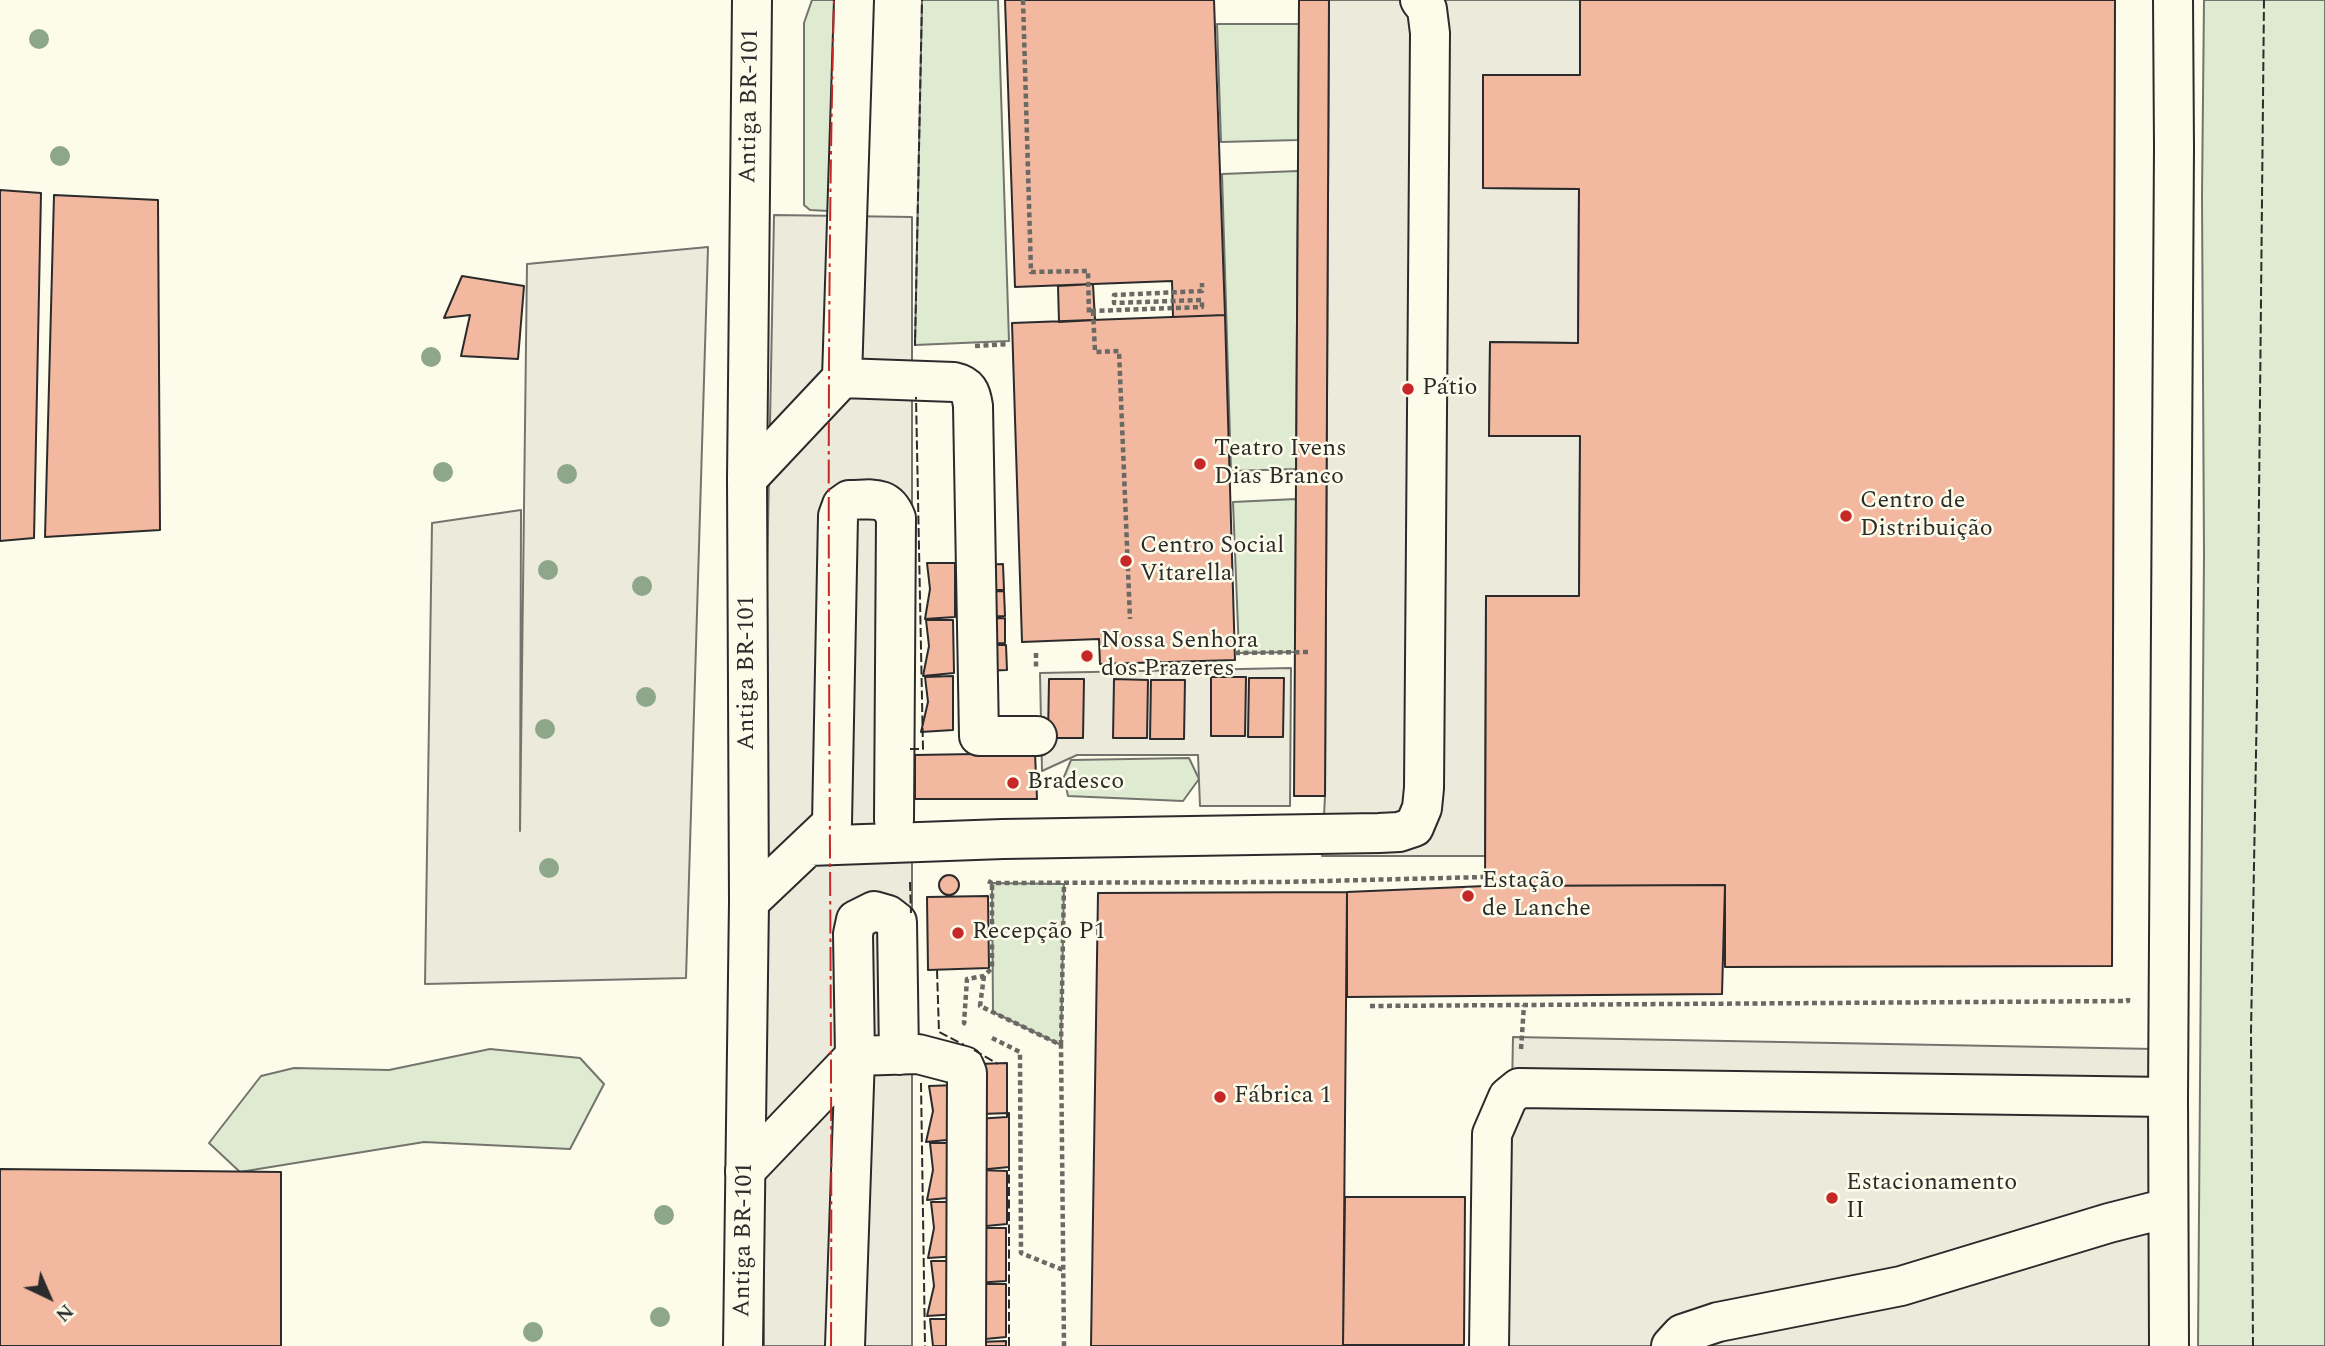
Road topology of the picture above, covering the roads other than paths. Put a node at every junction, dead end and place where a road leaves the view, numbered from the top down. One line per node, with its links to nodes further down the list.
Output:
1 (752, 0): 6 (main road, Antiga BR-101)
2 (854, 0): 5 (main road)
3 (2173, 0): 13 (main road)
4 (1428, 3): 9 (main road)
5 (842, 378): 6 (main road); 7 (main road)
6 (747, 479): 10 (main road, Antiga BR-101)
7 (1037, 736)
8 (821, 834): 9 (main road); 9 (main road); 10 (main road)
9 (906, 836)
10 (749, 902): 14 (main road, Antiga BR-101)
11 (899, 1055): 12 (main road); 12 (main road); 18 (main road)
12 (855, 1056): 14 (main road); 17 (main road)
13 (2168, 1097): 15 (main road); 19 (main road)
14 (745, 1171): 16 (main road, Antiga BR-101)
15 (2168, 1208): 20 (main road); 21 (main road)
16 (743, 1346)
17 (845, 1346)
18 (966, 1346)
19 (1489, 1346)
20 (1671, 1346)
21 (2169, 1346)

